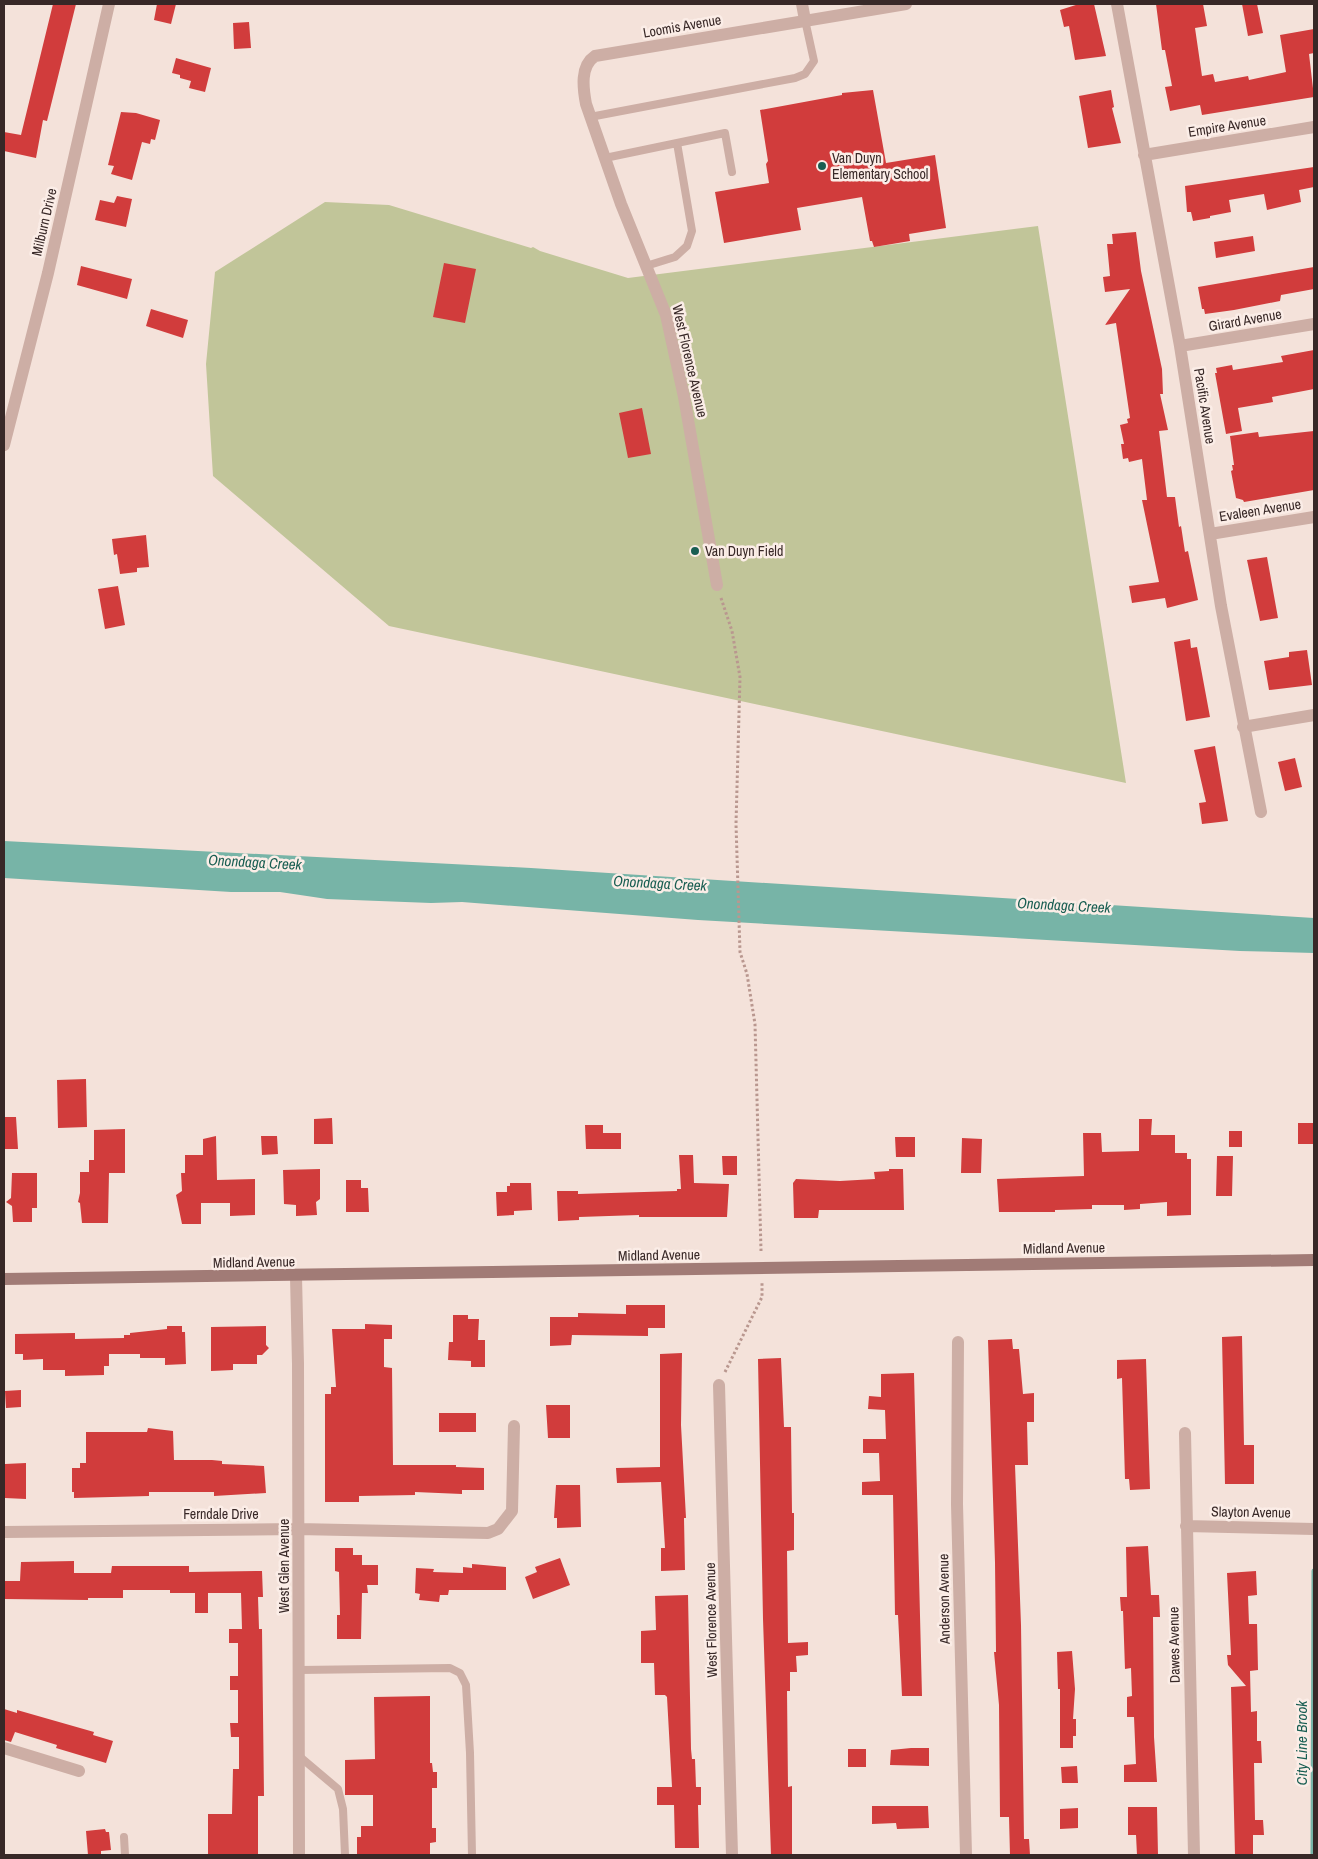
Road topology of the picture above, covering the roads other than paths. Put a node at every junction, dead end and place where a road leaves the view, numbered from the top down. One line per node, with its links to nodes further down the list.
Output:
1 (109, 4): 16 (street, Milburn Drive)
2 (802, 4): 5 (street)
3 (906, 4): 5 (street, Loomis Avenue)
4 (1116, 4): 10 (street, Pacific Avenue)
5 (805, 20): 6 (street, Loomis Avenue); 7 (lane)
6 (586, 66): 7 (street, West Florence Avenue)
7 (590, 117): 11 (street, West Florence Avenue)
8 (1314, 126): 10 (street, Empire Avenue)
9 (677, 143): 11 (lane); 12 (lane); 13 (lane)
10 (1144, 155): 15 (street, Pacific Avenue)
11 (605, 158): 13 (street, West Florence Avenue)
12 (732, 172)
13 (646, 266): 19 (street, West Florence Avenue)
14 (1314, 324): 15 (street, Girard Avenue)
15 (1180, 346): 18 (street, Pacific Avenue)
16 (4, 445)
17 (1314, 517): 18 (street, Evaleen Avenue)
18 (1210, 534): 21 (street, Pacific Avenue)
19 (717, 585)
20 (1314, 715): 21 (street)
21 (1243, 727): 22 (street, Pacific Avenue)
22 (1261, 812)
23 (1314, 1260): 24 (street, Midland Avenue)
24 (296, 1276): 25 (street, Midland Avenue); 31 (street, West Glen Avenue)
25 (4, 1279)
26 (958, 1342): 44 (street, Anderson Avenue)
27 (719, 1384): 43 (street, West Florence Avenue)
28 (514, 1426): 31 (street, Ferndale Drive)
29 (1185, 1433): 30 (street, Dawes Avenue)
30 (1186, 1526): 32 (street, Slayton Avenue); 45 (street, Dawes Avenue)
31 (298, 1529): 33 (street, Ferndale Drive); 34 (street, West Glen Avenue)
32 (1314, 1529)
33 (4, 1532)
34 (300, 1670): 36 (street, West Glen Avenue); 42 (lane)
35 (4, 1748): 37 (street)
36 (299, 1756): 40 (street, West Glen Avenue); 41 (lane)
37 (79, 1771)
38 (124, 1837): 39 (lane)
39 (125, 1855)
40 (299, 1855)
41 (345, 1855)
42 (472, 1855)
43 (732, 1855)
44 (966, 1855)
45 (1194, 1855)

